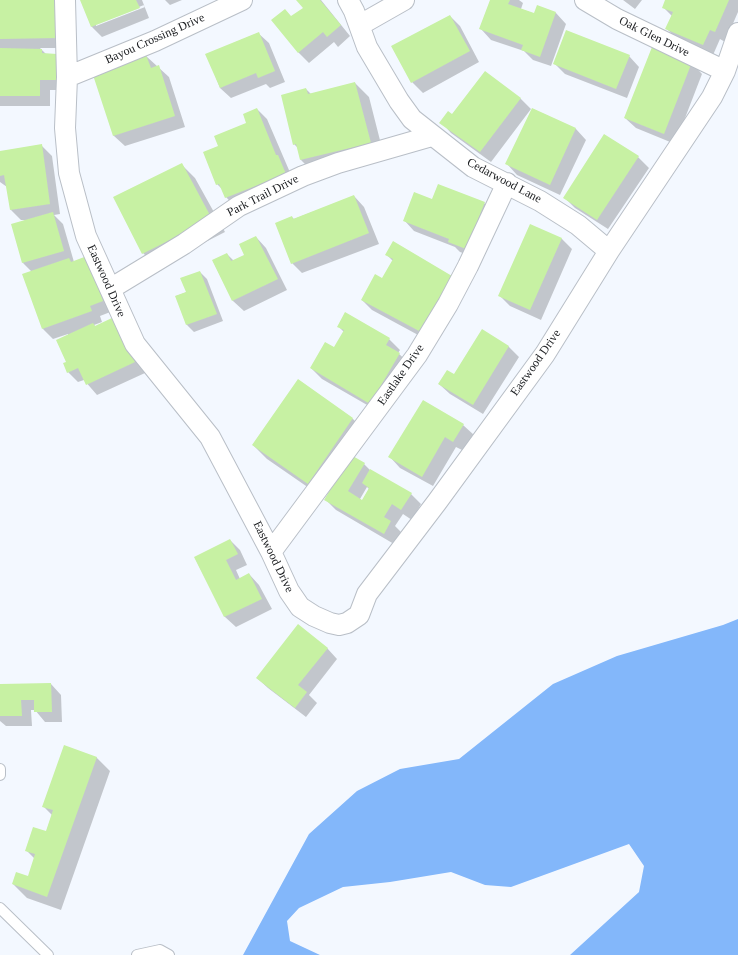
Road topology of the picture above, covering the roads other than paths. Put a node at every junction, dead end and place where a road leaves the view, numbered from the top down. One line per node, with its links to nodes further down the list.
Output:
1 (65, 0): 10 (street, Eastwood Drive)
2 (242, 0): 10 (street, Bayou Crossing Drive)
3 (348, 0): 6 (street, Cedarwood Lane)
4 (404, 0): 6 (street)
5 (585, 0): 9 (street, Oak Glen Drive)
6 (360, 25): 11 (street, Cedarwood Lane)
7 (738, 33): 9 (street, Eastwood Drive)
8 (738, 54): 9 (street, Eastwood Drive)
9 (725, 71): 13 (street, Eastwood Drive)
10 (67, 77): 14 (street, Eastwood Drive)
11 (432, 136): 12 (street, Cedarwood Lane); 14 (street, Park Trail Drive)
12 (507, 183): 13 (street, Cedarwood Lane); 15 (street, Eastlake Drive)
13 (609, 250): 15 (street, Eastwood Drive)
14 (110, 289): 15 (street, Eastwood Drive)
15 (272, 552)
16 (0, 769): 17 (lane)
17 (0, 775)
18 (0, 908): 19 (lane)
19 (48, 955)
20 (137, 955): 21 (lane)
21 (169, 955)

